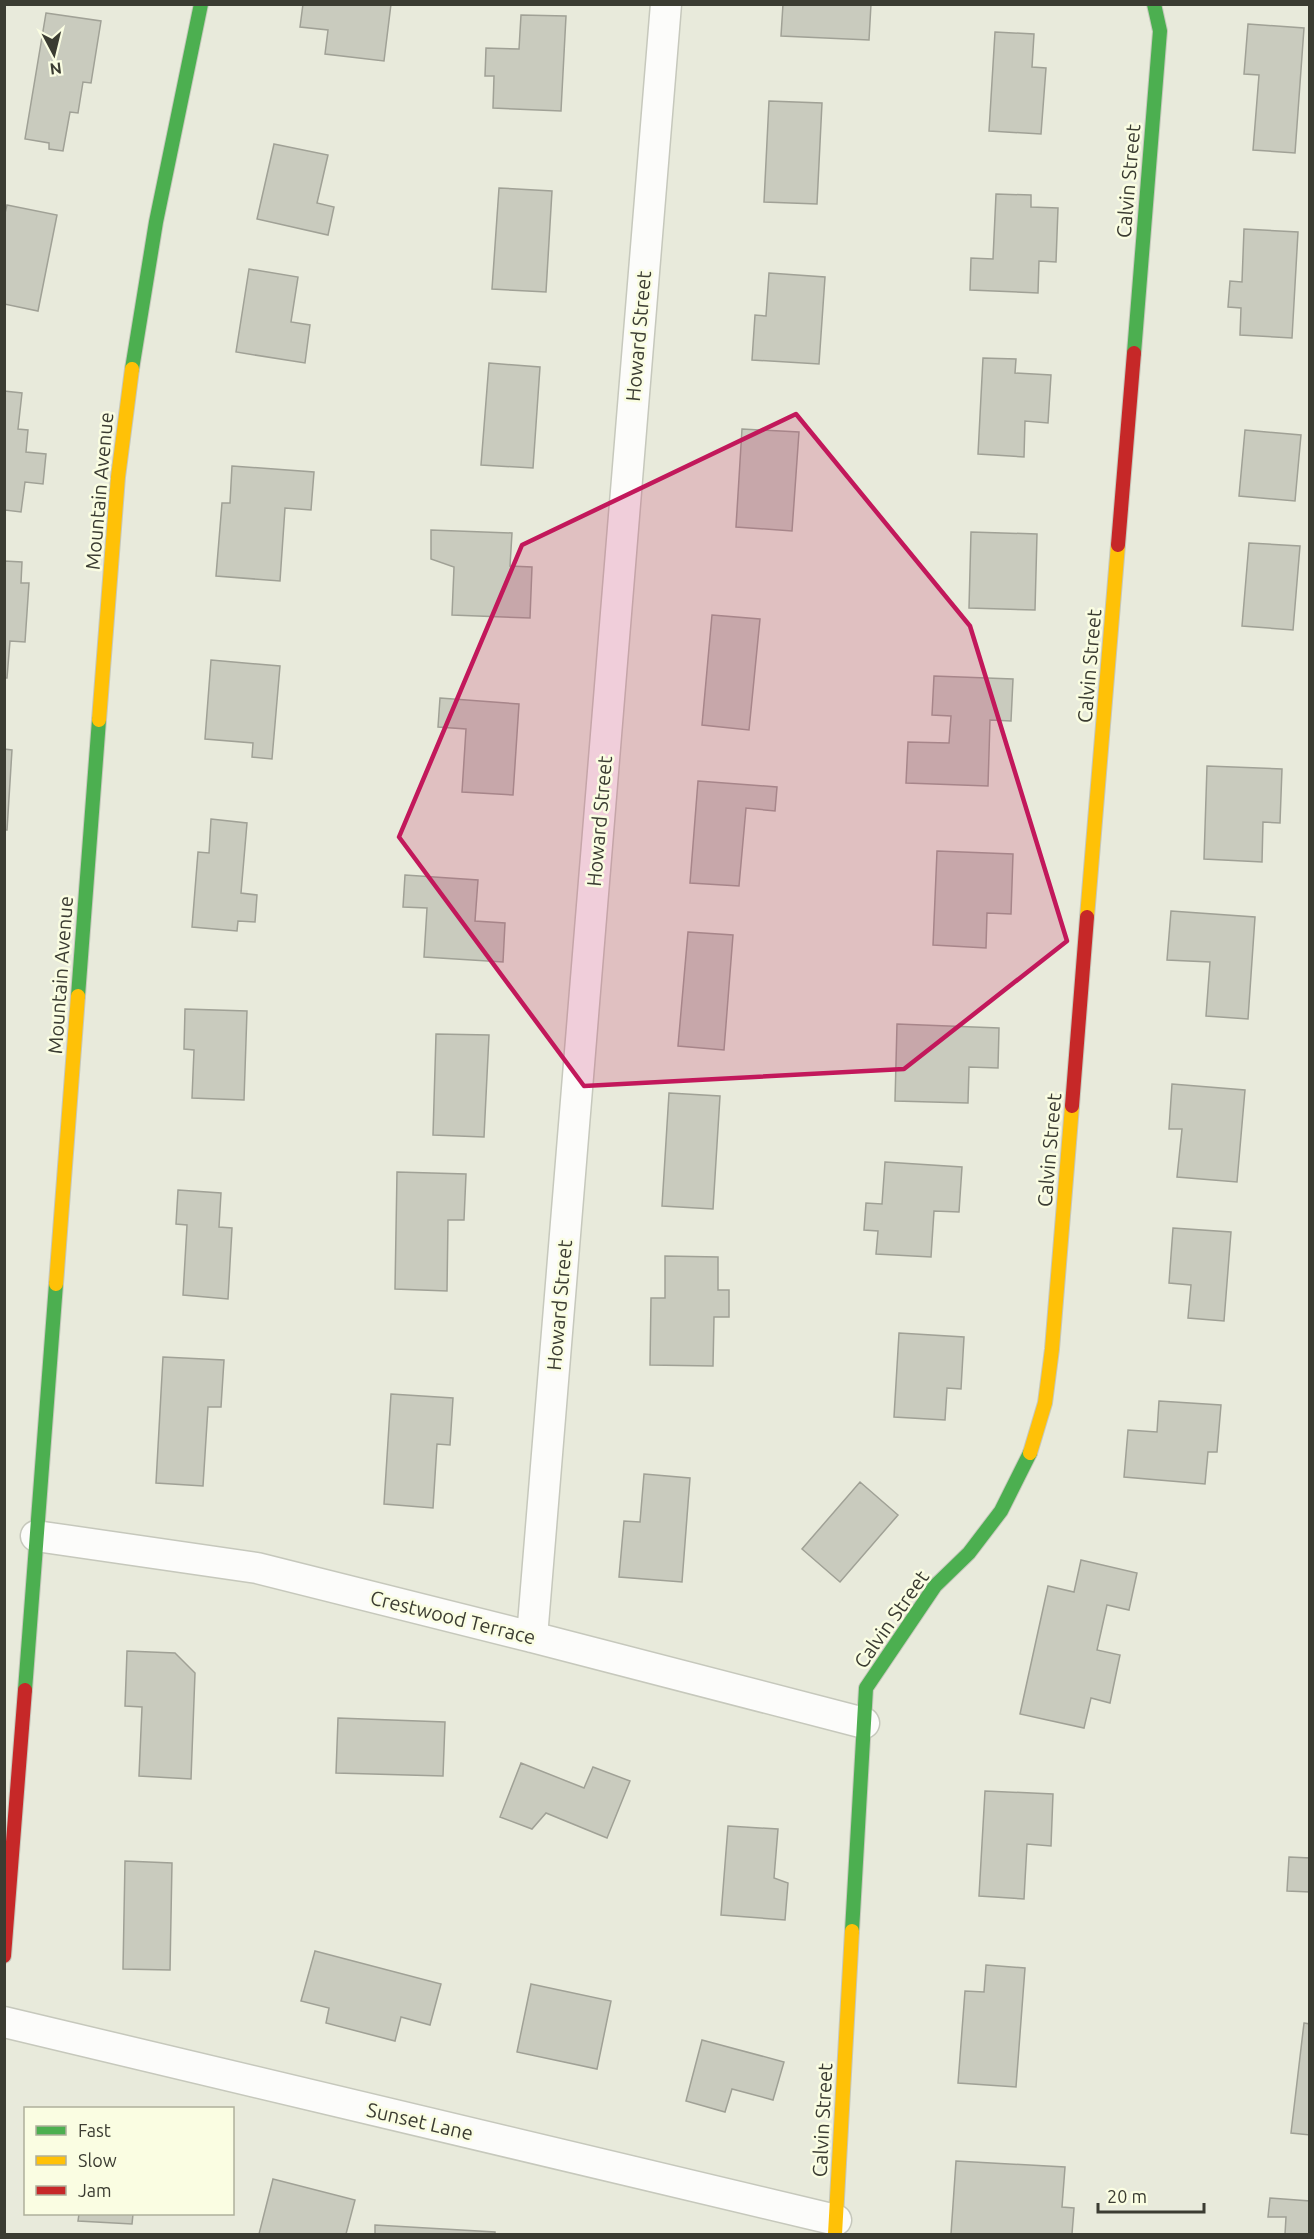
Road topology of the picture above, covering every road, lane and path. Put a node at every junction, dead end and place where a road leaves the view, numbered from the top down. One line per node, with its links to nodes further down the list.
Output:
1 (201, 4): 4 (street, Mountain Avenue)
2 (666, 4): 5 (street, Howard Street)
3 (1155, 10): 6 (street, Calvin Street)
4 (36, 1536): 5 (street, Crestwood Terrace); 7 (street, Mountain Avenue)
5 (532, 1636): 6 (street, Crestwood Terrace)
6 (864, 1723): 9 (street, Calvin Street)
7 (4, 1956)
8 (4, 2022): 9 (street, Sunset Lane)
9 (836, 2228)

